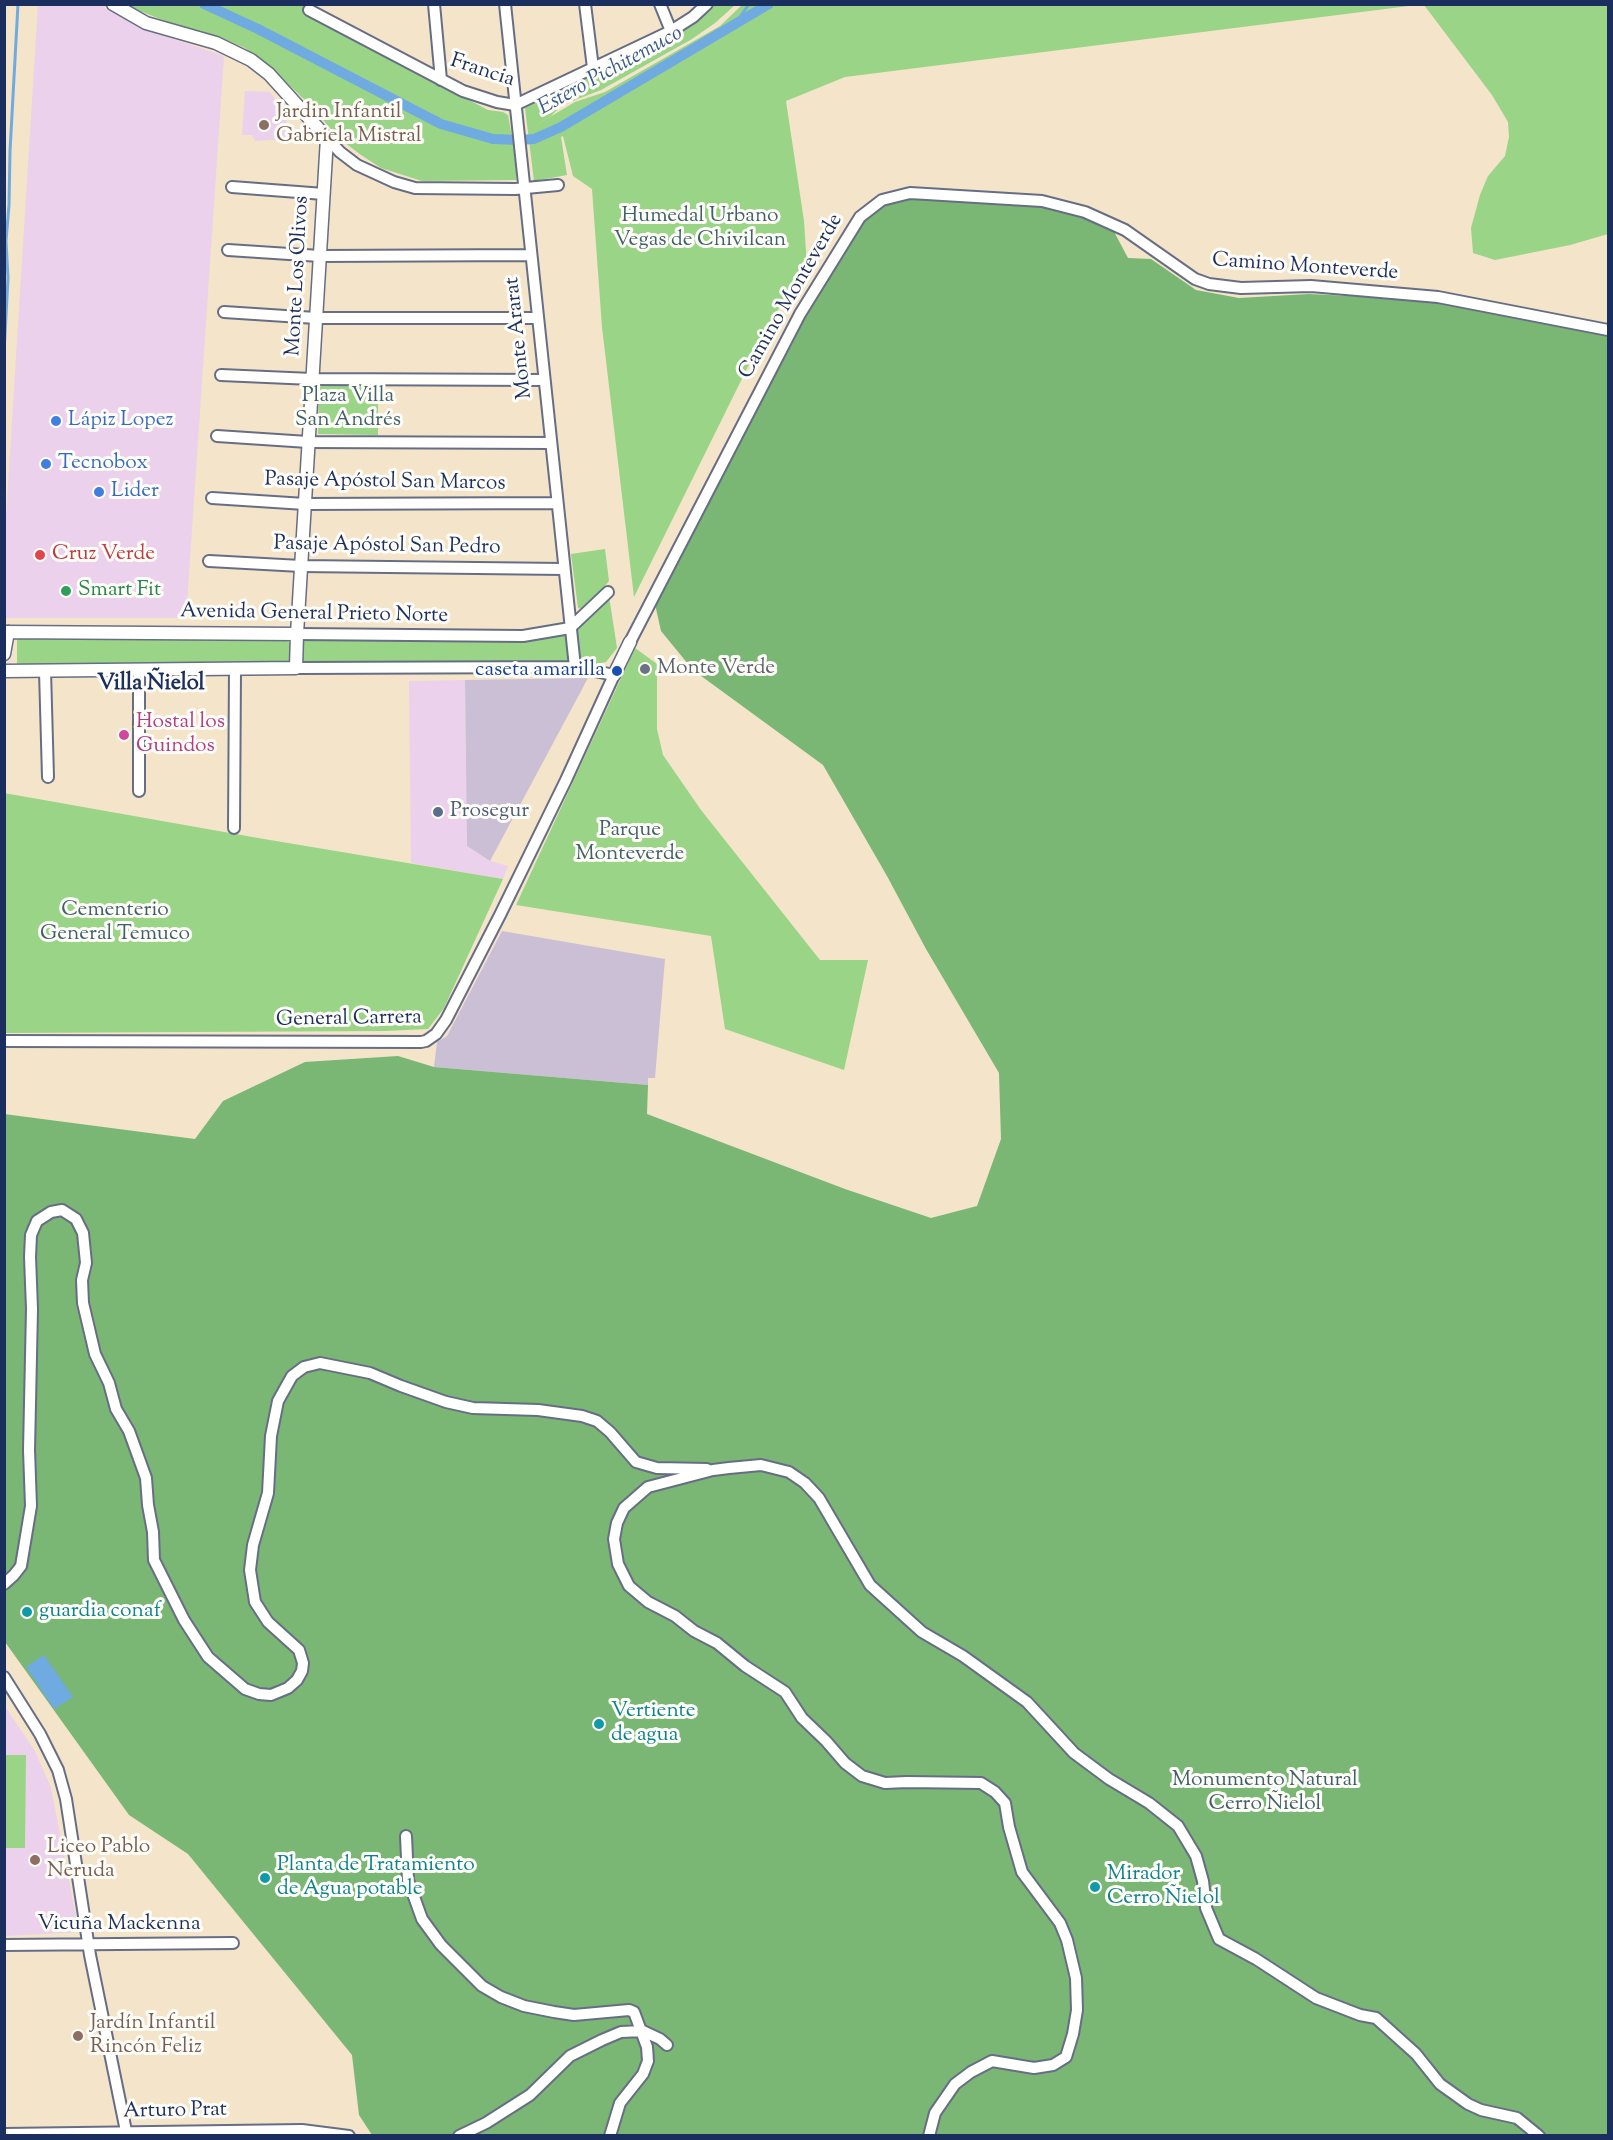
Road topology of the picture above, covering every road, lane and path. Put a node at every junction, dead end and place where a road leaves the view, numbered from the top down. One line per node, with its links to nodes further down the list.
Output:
1 (113, 4): 12 (street)
2 (434, 4): 10 (street)
3 (505, 4): 11 (street, Monte Ararat)
4 (585, 4): 9 (street)
5 (660, 4): 8 (street)
6 (707, 4): 8 (street, Francia)
7 (309, 10): 10 (street, Francia)
8 (670, 31): 9 (street, Francia)
9 (593, 68): 11 (street, Francia)
10 (441, 80): 11 (street, Francia)
11 (515, 105): 15 (street, Monte Ararat)
12 (327, 138): 15 (street); 16 (street, Monte Los Olivos)
13 (558, 185): 15 (street)
14 (232, 187): 16 (street)
15 (525, 189): 18 (street, Monte Ararat)
16 (324, 194): 19 (street, Monte Los Olivos)
17 (228, 250): 19 (street)
18 (531, 255): 19 (street); 22 (street, Monte Ararat)
19 (320, 256): 21 (street, Monte Los Olivos)
20 (224, 312): 21 (street)
21 (316, 318): 22 (street); 25 (street, Monte Los Olivos)
22 (538, 318): 26 (street, Monte Ararat)
23 (1608, 330): 40 (street, Camino Monteverde)
24 (221, 375): 25 (street)
25 (312, 380): 26 (street); 28 (street, Monte Los Olivos)
26 (544, 380): 29 (street, Monte Ararat)
27 (217, 436): 28 (street)
28 (308, 442): 29 (street); 32 (street, Monte Los Olivos)
29 (551, 443): 31 (street, Monte Ararat)
30 (212, 498): 32 (street, Pasaje Apóstol San Marcos)
31 (557, 503): 32 (street, Pasaje Apóstol San Marcos); 35 (street, Monte Ararat)
32 (305, 504): 34 (street, Monte Los Olivos)
33 (209, 561): 34 (street, Pasaje Apóstol San Pedro)
34 (301, 566): 35 (street, Pasaje Apóstol San Pedro); 39 (street, Monte Los Olivos)
35 (564, 569): 37 (street, Monte Ararat)
36 (608, 592): 37 (street)
37 (570, 628): 39 (street, Avenida General Prieto Norte); 42 (street, Monte Ararat)
38 (6, 632): 39 (street, Avenida General Prieto Norte); 41 (street)
39 (297, 634): 43 (street, Monte Los Olivos)
40 (630, 642): 48 (street, Camino Monteverde)
41 (4, 654)
42 (575, 667): 43 (street); 48 (street)
43 (296, 668): 44 (street)
44 (235, 670): 47 (street); 51 (street)
45 (4, 671): 46 (street)
46 (45, 671): 47 (street); 49 (street)
47 (139, 671): 50 (street)
48 (614, 675): 52 (street, General Carrera)
49 (48, 777)
50 (139, 791)
51 (234, 828)
52 (4, 1041)
53 (713, 1470): 54 (street); 67 (street); 68 (street)
54 (4, 1584)
55 (4, 1677): 58 (street)
56 (406, 1836): 60 (street)
57 (233, 1943): 58 (street, Vicuña Mackenna)
58 (89, 1944): 59 (street, Vicuña Mackenna); 63 (street)
59 (4, 1945)
60 (643, 2031): 61 (street); 65 (street); 66 (street)
61 (667, 2045)
62 (4, 2134): 63 (street, Arturo Prat)
63 (127, 2134): 64 (street, Arturo Prat)
64 (347, 2135)
65 (459, 2136)
66 (610, 2136)
67 (929, 2136)
68 (1539, 2136)

